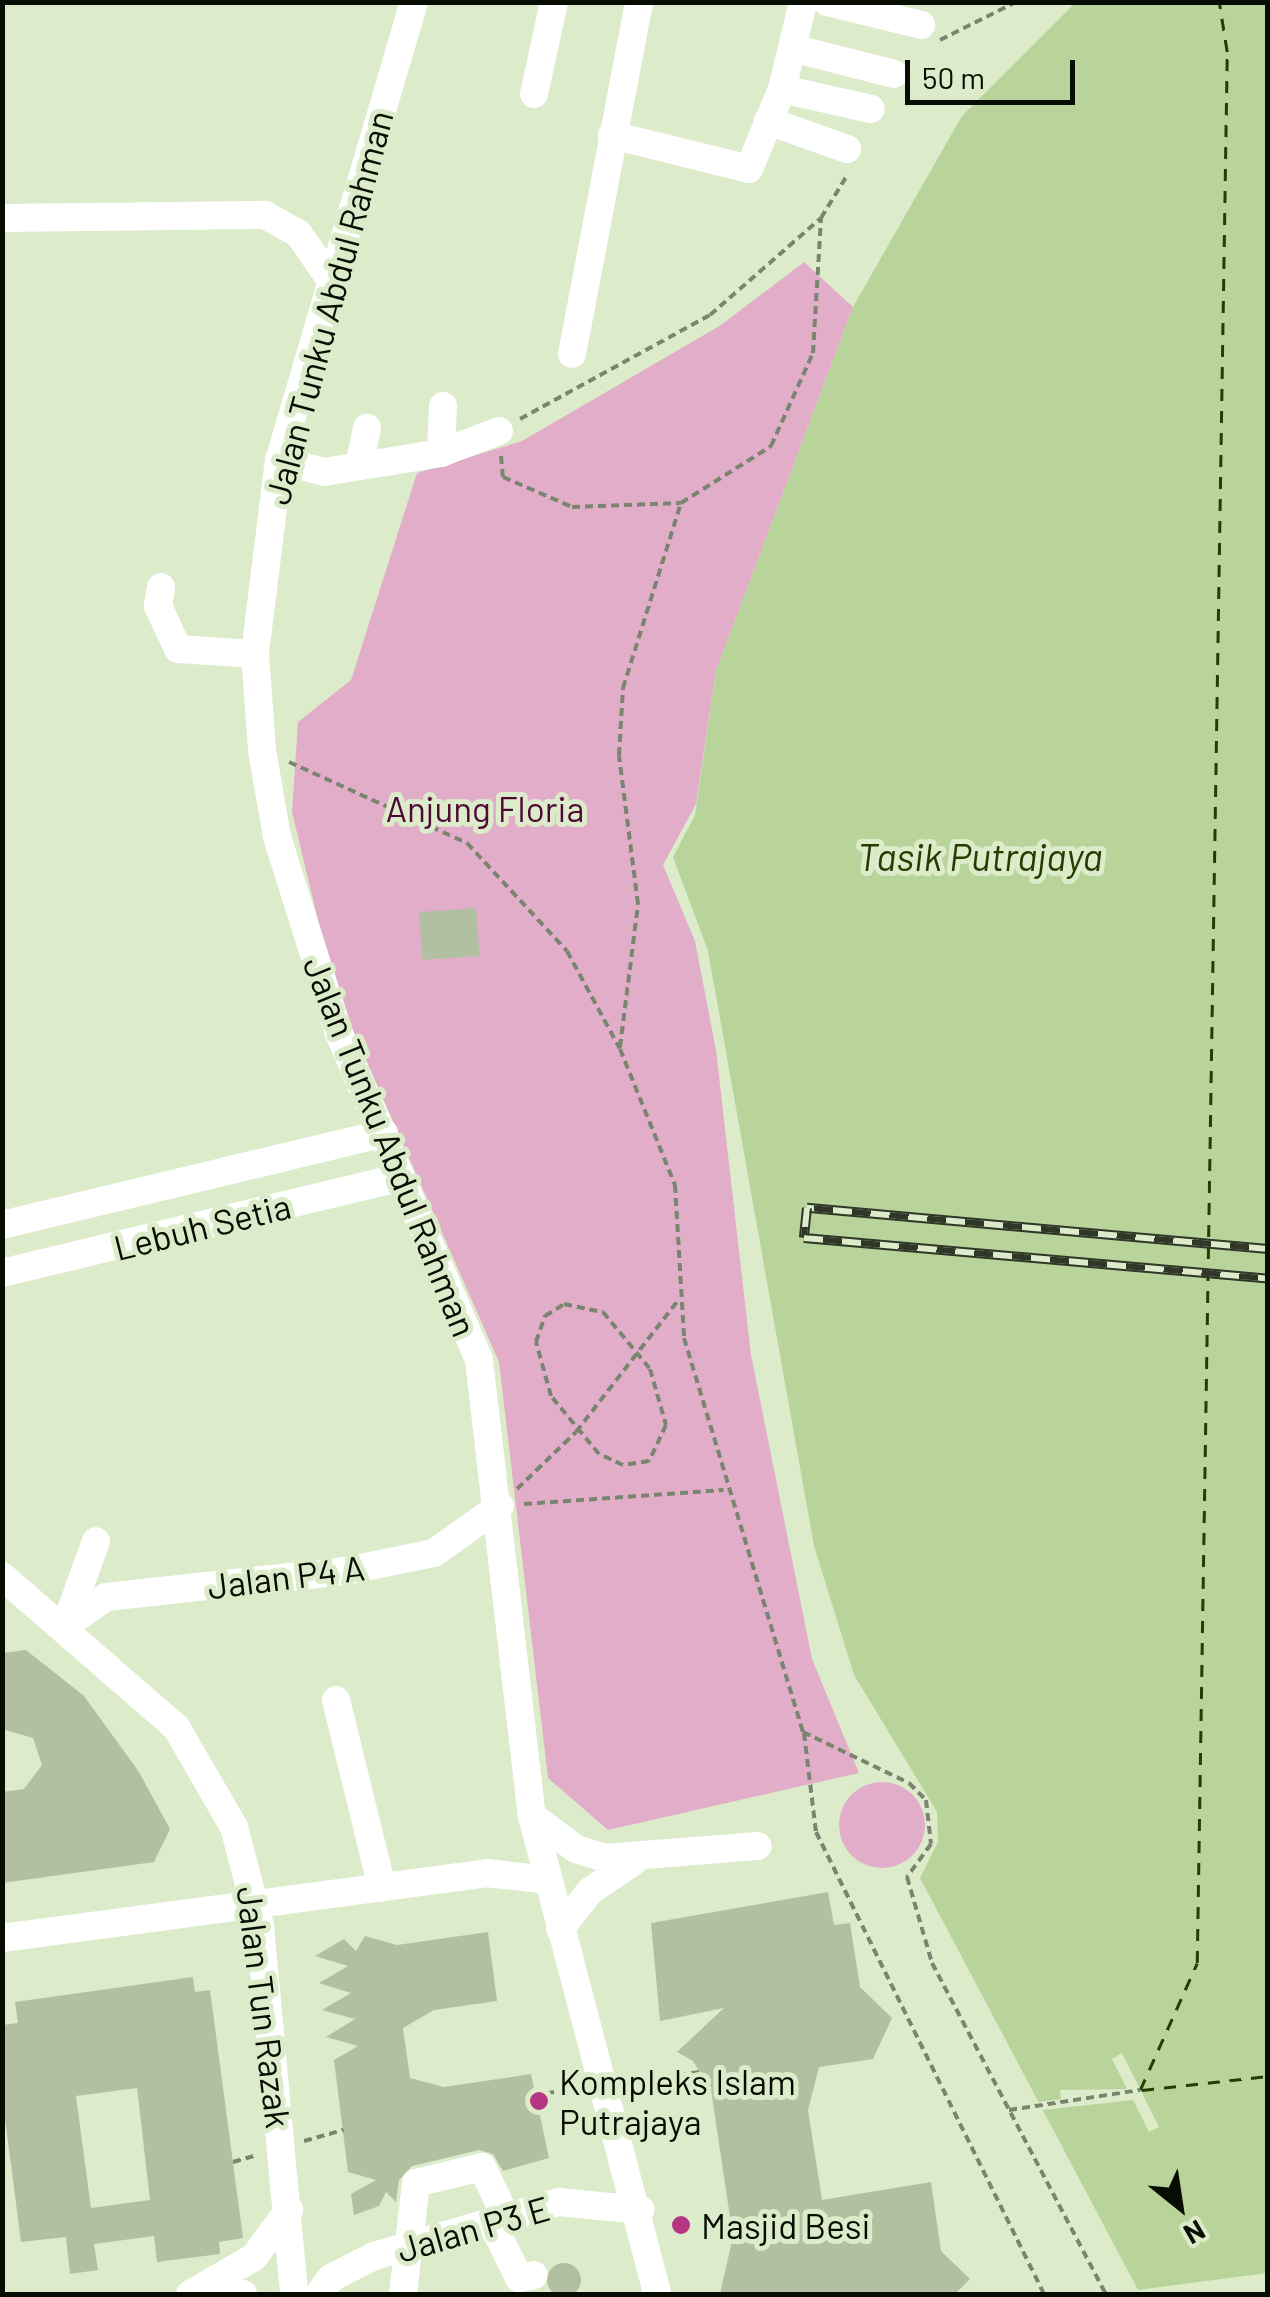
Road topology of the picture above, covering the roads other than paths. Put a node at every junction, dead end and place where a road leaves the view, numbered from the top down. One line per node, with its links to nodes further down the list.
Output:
1 (414, 2): 16 (street, Jalan Tunku Abdul Rahman)
2 (554, 2): 10 (street)
3 (639, 2): 13 (street)
4 (803, 2): 7 (street)
5 (827, 2): 6 (street)
6 (924, 35)
7 (792, 48): 8 (street); 9 (street)
8 (894, 74)
9 (782, 89): 11 (street); 12 (street)
10 (534, 94)
11 (871, 108)
12 (768, 120): 13 (street); 14 (street)
13 (612, 134): 17 (street)
14 (848, 160)
15 (2, 218): 16 (street)
16 (328, 276): 22 (street, Jalan Tunku Abdul Rahman)
17 (572, 354)
18 (443, 406): 21 (street)
19 (368, 428): 23 (street)
20 (498, 431): 21 (street)
21 (441, 453): 23 (street)
22 (279, 460): 23 (street); 25 (street, Jalan Tunku Abdul Rahman)
23 (358, 466)
24 (161, 586): 25 (street)
25 (255, 654): 26 (street, Jalan Tunku Abdul Rahman)
26 (384, 1133): 27 (street, Jalan Tunku Abdul Rahman); 28 (street, Lebuh Setia)
27 (402, 1177): 29 (street, Lebuh Setia); 30 (street, Jalan Tunku Abdul Rahman)
28 (2, 1224)
29 (2, 1273)
30 (500, 1506): 33 (street, Jalan P4 A); 35 (street, Jalan Tunku Abdul Rahman)
31 (96, 1541): 33 (street)
32 (2, 1576): 33 (street, Jalan Tun Razak)
33 (65, 1626): 40 (street, Jalan Tun Razak)
34 (336, 1700): 39 (street)
35 (532, 1816): 37 (street); 38 (street, Jalan Tunku Abdul Rahman)
36 (758, 1846): 37 (street)
37 (632, 1862): 41 (street)
38 (548, 1880): 39 (street); 41 (street, Jalan Tunku Abdul Rahman)
39 (382, 1887): 40 (street)
40 (257, 1906): 42 (street); 43 (street, Jalan Tun Razak)
41 (560, 1929): 44 (street, Jalan Tunku Abdul Rahman)
42 (2, 1938)
43 (290, 2210): 48 (street); 51 (street, Jalan Tun Razak)
44 (641, 2210): 45 (street, Jalan P3 E); 54 (street, Jalan Tunku Abdul Rahman)
45 (499, 2218): 46 (street, Jalan P3 E); 46 (street); 47 (street)
46 (405, 2246): 52 (street, Jalan P3 E); 53 (street)
47 (534, 2275)
48 (190, 2294)
49 (198, 2294): 50 (street)
50 (243, 2294)
51 (294, 2294)
52 (318, 2294)
53 (403, 2294)
54 (657, 2294)

